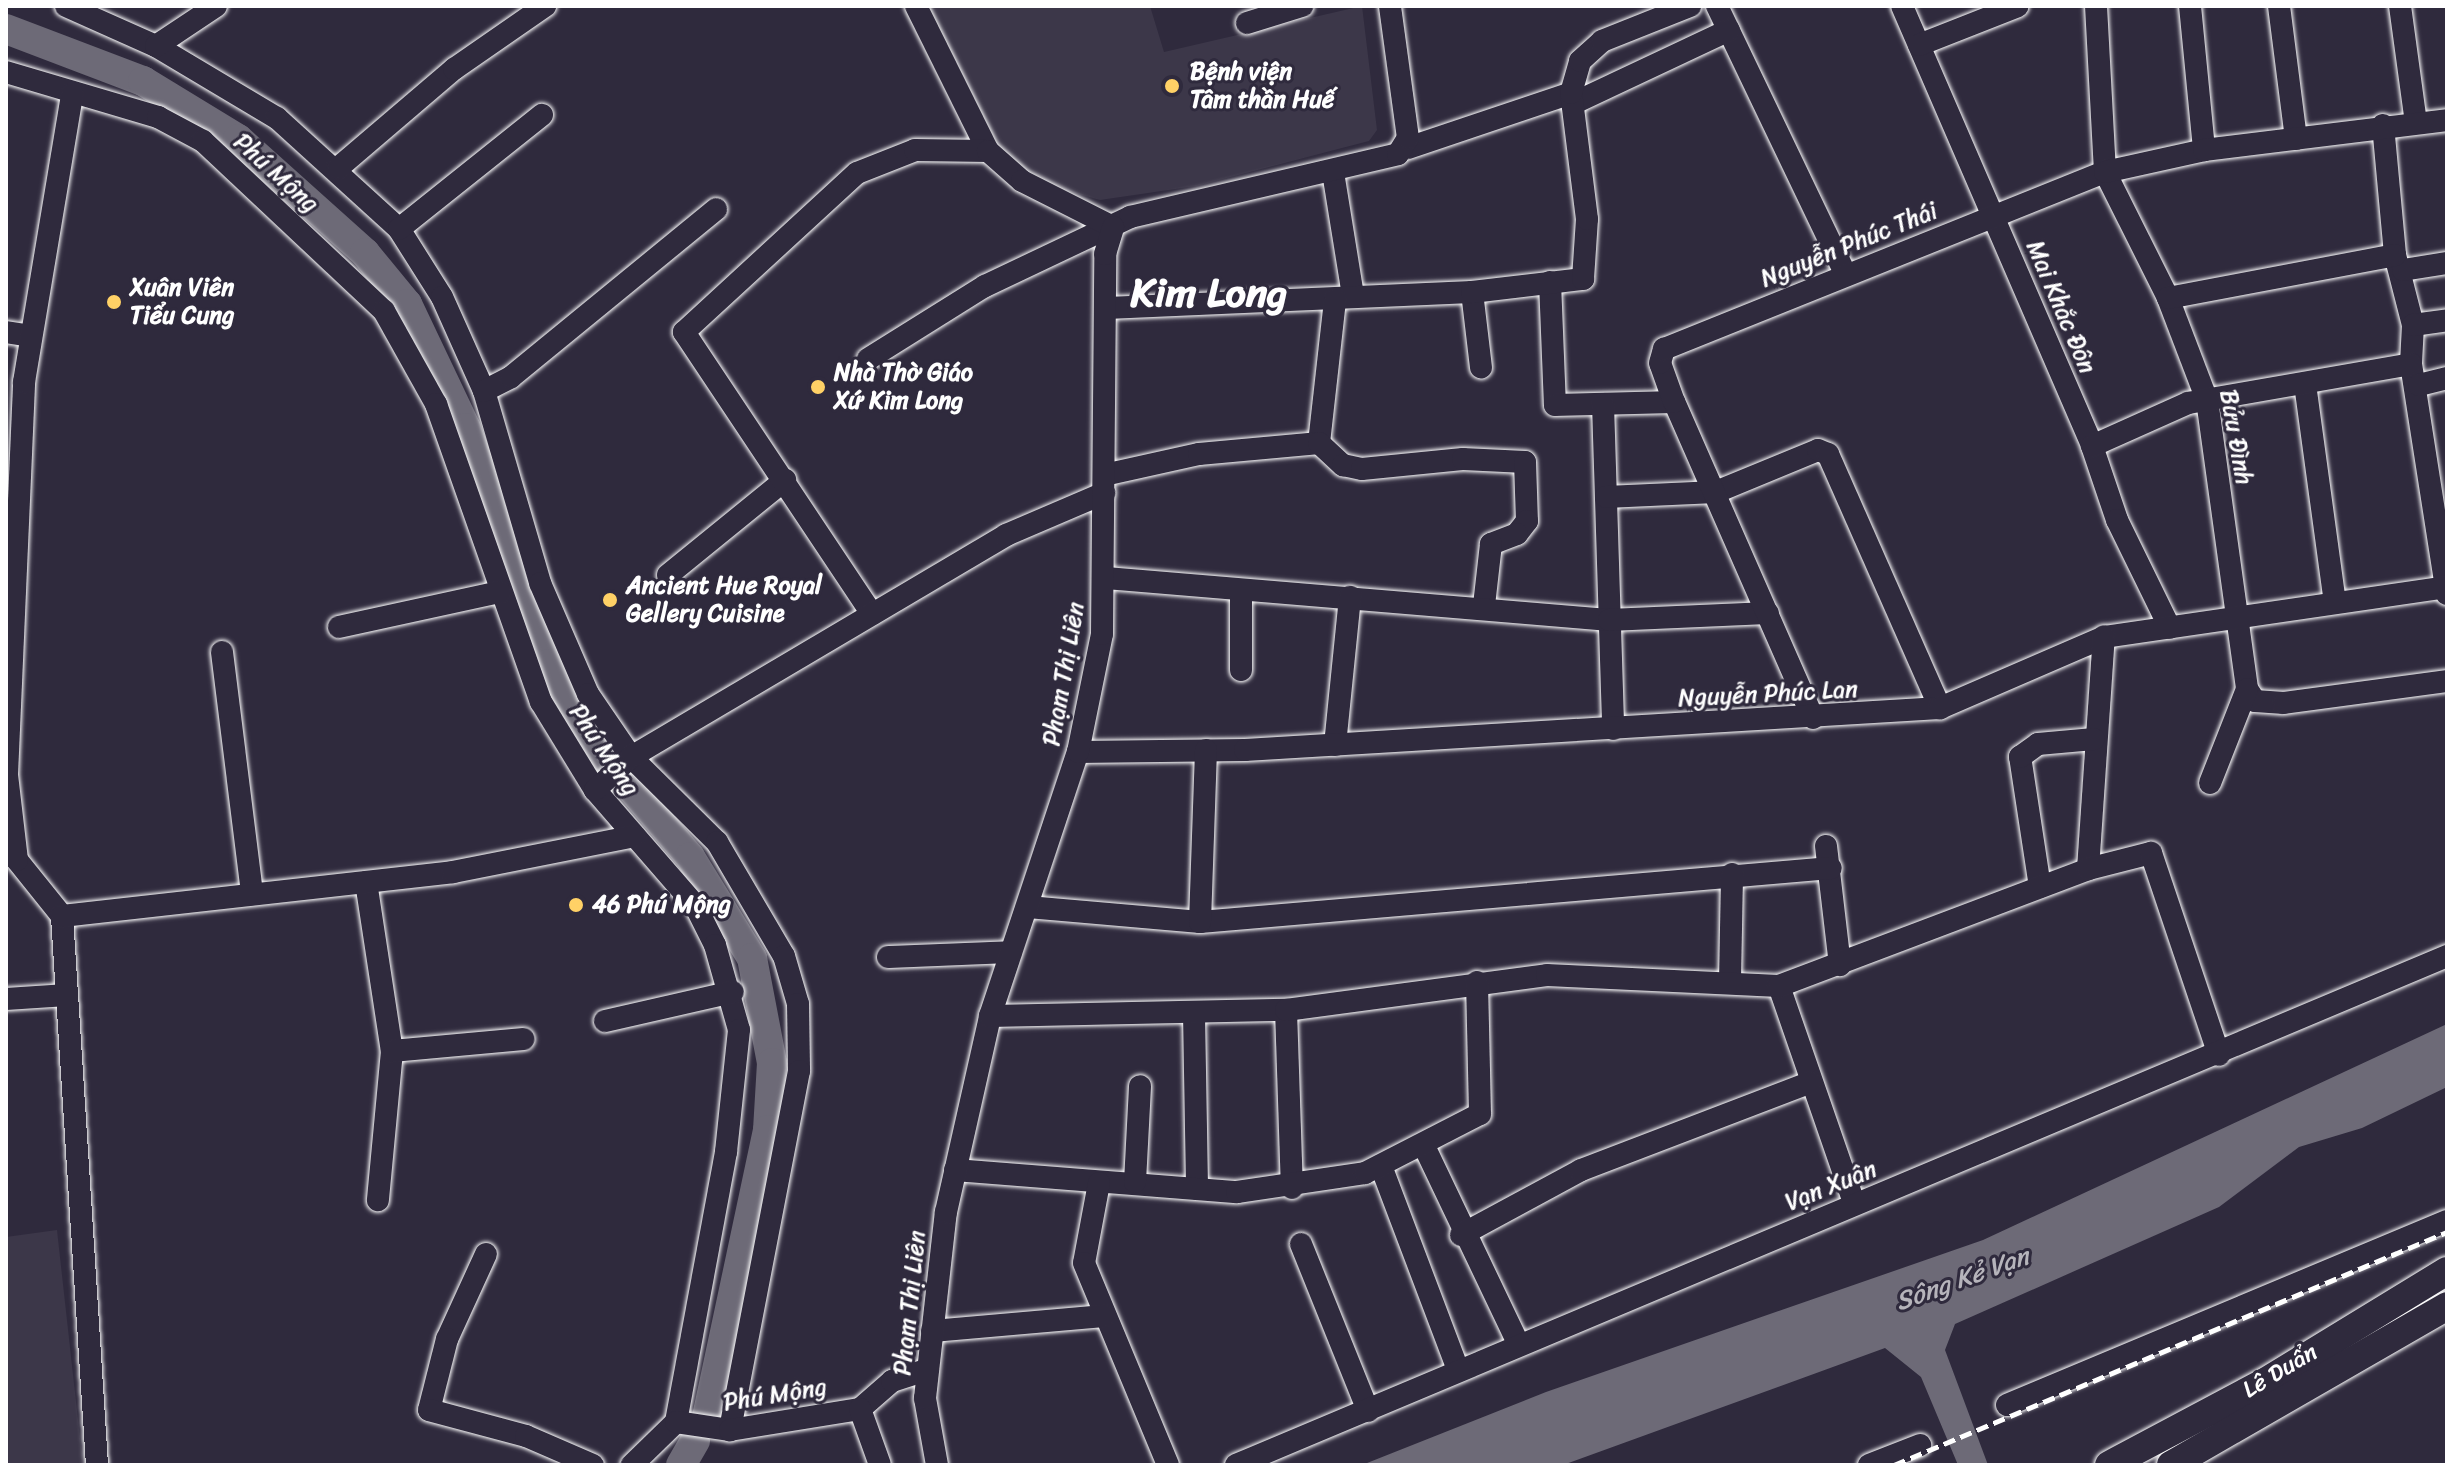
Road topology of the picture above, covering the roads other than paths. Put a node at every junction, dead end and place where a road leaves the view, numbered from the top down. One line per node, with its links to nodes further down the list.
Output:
1 (66, 6): 18 (street)
2 (216, 6): 18 (street)
3 (545, 6): 30 (street)
4 (916, 6): 29 (street)
5 (1302, 6): 15 (street)
6 (1390, 6): 27 (street)
7 (1690, 6): 21 (street)
8 (1717, 6): 16 (street)
9 (1902, 6): 17 (street, Mai Khắc Đôn)
10 (2018, 6): 17 (street)
11 (2096, 6): 32 (street, Bửu Đình)
12 (2190, 6): 28 (street)
13 (2279, 6): 26 (street)
14 (2400, 6): 24 (street)
15 (1247, 23)
16 (1729, 30): 21 (street); 39 (street)
17 (1919, 45): 34 (street, Mai Khắc Đôn)
18 (156, 46): 30 (street)
19 (6, 72): 20 (street, Phú Mộng)
20 (72, 94): 48 (street); 71 (street, Phú Mộng)
21 (1572, 98): 27 (street); 40 (street)
22 (542, 115): 36 (street)
23 (2447, 120): 24 (street, Nguyễn Phúc Thái)
24 (2416, 123): 25 (street, Nguyễn Phúc Thái)
25 (2383, 125): 26 (street, Nguyễn Phúc Thái); 37 (street, Nguyễn Phúc Lan)
26 (2296, 139): 28 (street, Nguyễn Phúc Thái)
27 (1408, 148): 31 (street)
28 (2204, 150): 32 (street, Nguyễn Phúc Thái)
29 (988, 151): 35 (street); 62 (street)
30 (338, 168): 36 (street)
31 (1333, 172): 35 (street); 42 (street)
32 (2105, 172): 34 (street, Nguyễn Phúc Thái); 43 (street, Bửu Đình)
33 (716, 209): 55 (street)
34 (1995, 215): 39 (street, Nguyễn Phúc Thái); 60 (street, Mai Khắc Đôn)
35 (1113, 227): 44 (street, Phạm Thị Liên); 49 (street)
36 (399, 229): 55 (street)
37 (2399, 263): 38 (street); 43 (street); 46 (street, Nguyễn Phúc Lan)
38 (2447, 263)
39 (1845, 273): 57 (street, Nguyễn Phúc Thái)
40 (1550, 282): 41 (street); 58 (street)
41 (1472, 292): 42 (street); 50 (street)
42 (1344, 298): 44 (street); 59 (street)
43 (2168, 298): 56 (street, Bửu Đình)
44 (1107, 308): 63 (street, Phạm Thị Liên)
45 (2447, 320): 46 (street)
46 (2413, 325): 52 (street, Nguyễn Phúc Lan)
47 (6, 332): 48 (street)
48 (31, 336): 51 (street)
49 (868, 359)
50 (1481, 367)
51 (16, 369): 64 (street)
52 (2415, 374): 53 (street); 54 (street); 61 (street, Nguyễn Phúc Lan)
53 (2447, 378)
54 (2305, 384): 56 (street); 74 (street)
55 (484, 391): 94 (street)
56 (2207, 400): 60 (street); 78 (street, Bửu Đình)
57 (1674, 402): 58 (street); 65 (street, Nguyễn Phúc Thái)
58 (1603, 404): 66 (street)
59 (1319, 443): 63 (street); 75 (street)
60 (2092, 446): 81 (street, Mai Khắc Đôn)
61 (2438, 449): 67 (street, Nguyễn Phúc Lan)
62 (785, 480): 68 (street); 77 (street)
63 (1104, 484): 69 (street, Phạm Thị Liên); 77 (street)
64 (12, 490): 104 (street)
65 (1716, 492): 66 (street); 76 (street, Nguyễn Phúc Thái); 87 (street)
66 (1606, 497): 79 (street)
67 (2442, 521): 70 (street, Nguyễn Phúc Lan)
68 (668, 575)
69 (1106, 578): 72 (street); 93 (street, Phạm Thị Liên)
70 (2446, 589): 74 (street, Nguyễn Phúc Lan)
71 (500, 592): 80 (street); 96 (street, Phú Mộng)
72 (1241, 592): 73 (street); 84 (street)
73 (1350, 597): 75 (street); 91 (street)
74 (2335, 602): 78 (street, Nguyễn Phúc Lan)
75 (1484, 605): 79 (street)
76 (1768, 613): 79 (street); 88 (street, Nguyễn Phúc Thái)
77 (872, 614): 94 (street)
78 (2238, 618): 81 (street, Nguyễn Phúc Lan); 86 (street, Bửu Đình)
79 (1609, 620): 89 (street)
80 (339, 627)
81 (2170, 628): 82 (street, Nguyễn Phúc Lan)
82 (2104, 637): 87 (street, Nguyễn Phúc Lan); 90 (street)
83 (222, 652): 102 (street)
84 (1241, 670)
85 (2447, 681): 86 (street)
86 (2247, 689): 95 (street)
87 (1940, 708): 88 (street, Nguyễn Phúc Lan)
88 (1813, 718): 89 (street, Nguyễn Phúc Lan)
89 (1613, 729): 91 (street, Nguyễn Phúc Lan)
90 (2094, 739): 98 (street); 101 (street)
91 (1335, 745): 92 (street, Nguyễn Phúc Lan)
92 (1206, 750): 93 (street, Nguyễn Phúc Lan); 105 (street)
93 (1078, 752): 103 (street, Phạm Thị Liên)
94 (627, 761): 96 (street); 149 (street)
95 (2210, 783)
96 (600, 785): 97 (street, Phú Mộng)
97 (634, 836): 100 (street); 113 (street, Phú Mộng)
98 (2088, 869): 101 (street); 122 (street)
99 (1732, 874): 105 (street); 109 (street); 110 (street)
100 (366, 882): 102 (street); 121 (street)
101 (2040, 887): 109 (street)
102 (252, 894): 104 (street)
103 (1028, 907): 105 (street); 106 (street, Phạm Thị Liên)
104 (62, 916): 114 (street)
105 (1200, 922)
106 (1011, 952): 108 (street); 118 (street, Phạm Thị Liên)
107 (2447, 956): 122 (street, Vạn Xuân)
108 (888, 957)
109 (1840, 965): 112 (street)
110 (1730, 981): 111 (street); 112 (street)
111 (1477, 982): 116 (street); 125 (street)
112 (1779, 986): 123 (street)
113 (733, 992): 119 (street); 148 (street, Phú Mộng)
114 (67, 995): 115 (street); 151 (street)
115 (6, 999)
116 (1286, 1010): 117 (street); 130 (street)
117 (1194, 1014): 118 (street); 131 (street)
118 (990, 1016): 127 (street, Phạm Thị Liên)
119 (605, 1021)
120 (523, 1039): 121 (street)
121 (392, 1051): 132 (street)
122 (2219, 1055): 133 (street, Vạn Xuân)
123 (1811, 1082): 133 (street); 135 (street)
124 (1140, 1086): 128 (street)
125 (1425, 1148): 126 (street); 135 (street)
126 (1381, 1166): 130 (street); 144 (street)
127 (955, 1170): 129 (street); 141 (street, Phạm Thị Liên)
128 (1135, 1182): 129 (street); 131 (street)
129 (1099, 1183): 140 (street)
130 (1292, 1188): 131 (street)
131 (1197, 1189)
132 (378, 1200)
133 (1854, 1203): 142 (street, Vạn Xuân)
134 (2447, 1221): 145 (street)
135 (1461, 1235): 142 (street)
136 (1301, 1244): 147 (street)
137 (486, 1254): 152 (street)
138 (2447, 1271): 159 (main road, Lê Duẩn)
139 (2447, 1306): 160 (main road, Lê Duẩn)
140 (1104, 1316): 141 (street); 156 (street)
141 (932, 1331): 143 (street, Phạm Thị Liên)
142 (1518, 1343): 144 (street, Vạn Xuân)
143 (928, 1369): 146 (street); 155 (street, Phạm Thị Liên)
144 (1458, 1370): 147 (street, Vạn Xuân)
145 (2007, 1405)
146 (860, 1409): 149 (street, Phú Mộng); 154 (street, Phú Mộng)
147 (1368, 1411): 157 (street, Vạn Xuân)
148 (676, 1422): 149 (street, Phú Mộng); 153 (street)
149 (730, 1430)
150 (1920, 1445): 158 (street)
151 (97, 1465)
152 (593, 1465)
153 (632, 1465)
154 (880, 1465)
155 (937, 1465)
156 (1168, 1465)
157 (1236, 1465)
158 (1869, 1465)
159 (2109, 1465)
160 (2171, 1465)

